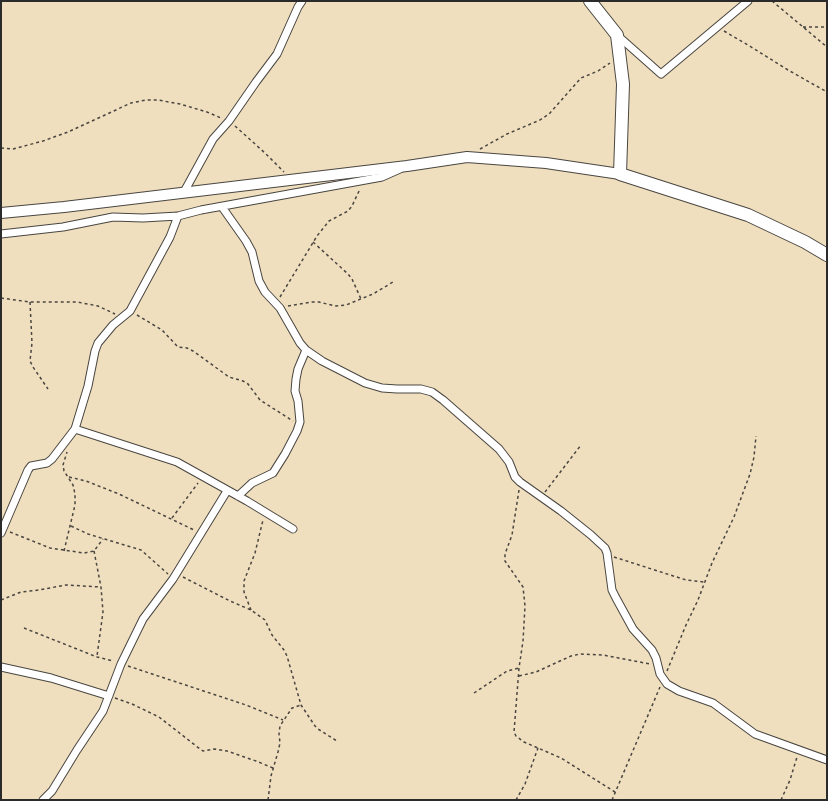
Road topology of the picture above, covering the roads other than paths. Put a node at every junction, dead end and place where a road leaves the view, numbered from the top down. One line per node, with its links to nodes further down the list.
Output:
1 (302, 1): 7 (street)
2 (590, 1): 4 (main road)
3 (748, 1): 4 (street)
4 (617, 35): 6 (main road)
5 (407, 166): 6 (main road); 7 (main road); 8 (street)
6 (620, 174): 12 (main road)
7 (184, 192): 9 (main road)
8 (222, 207): 10 (street); 13 (street)
9 (1, 213)
10 (178, 216): 11 (street); 14 (street)
11 (1, 234)
12 (827, 254)
13 (306, 350): 16 (street); 21 (street)
14 (76, 429): 15 (street); 18 (street)
15 (227, 491): 16 (street); 20 (street)
16 (238, 496): 17 (street)
17 (294, 529)
18 (2, 531)
19 (1, 667): 20 (street)
20 (110, 696): 22 (street)
21 (827, 760)
22 (43, 800)

